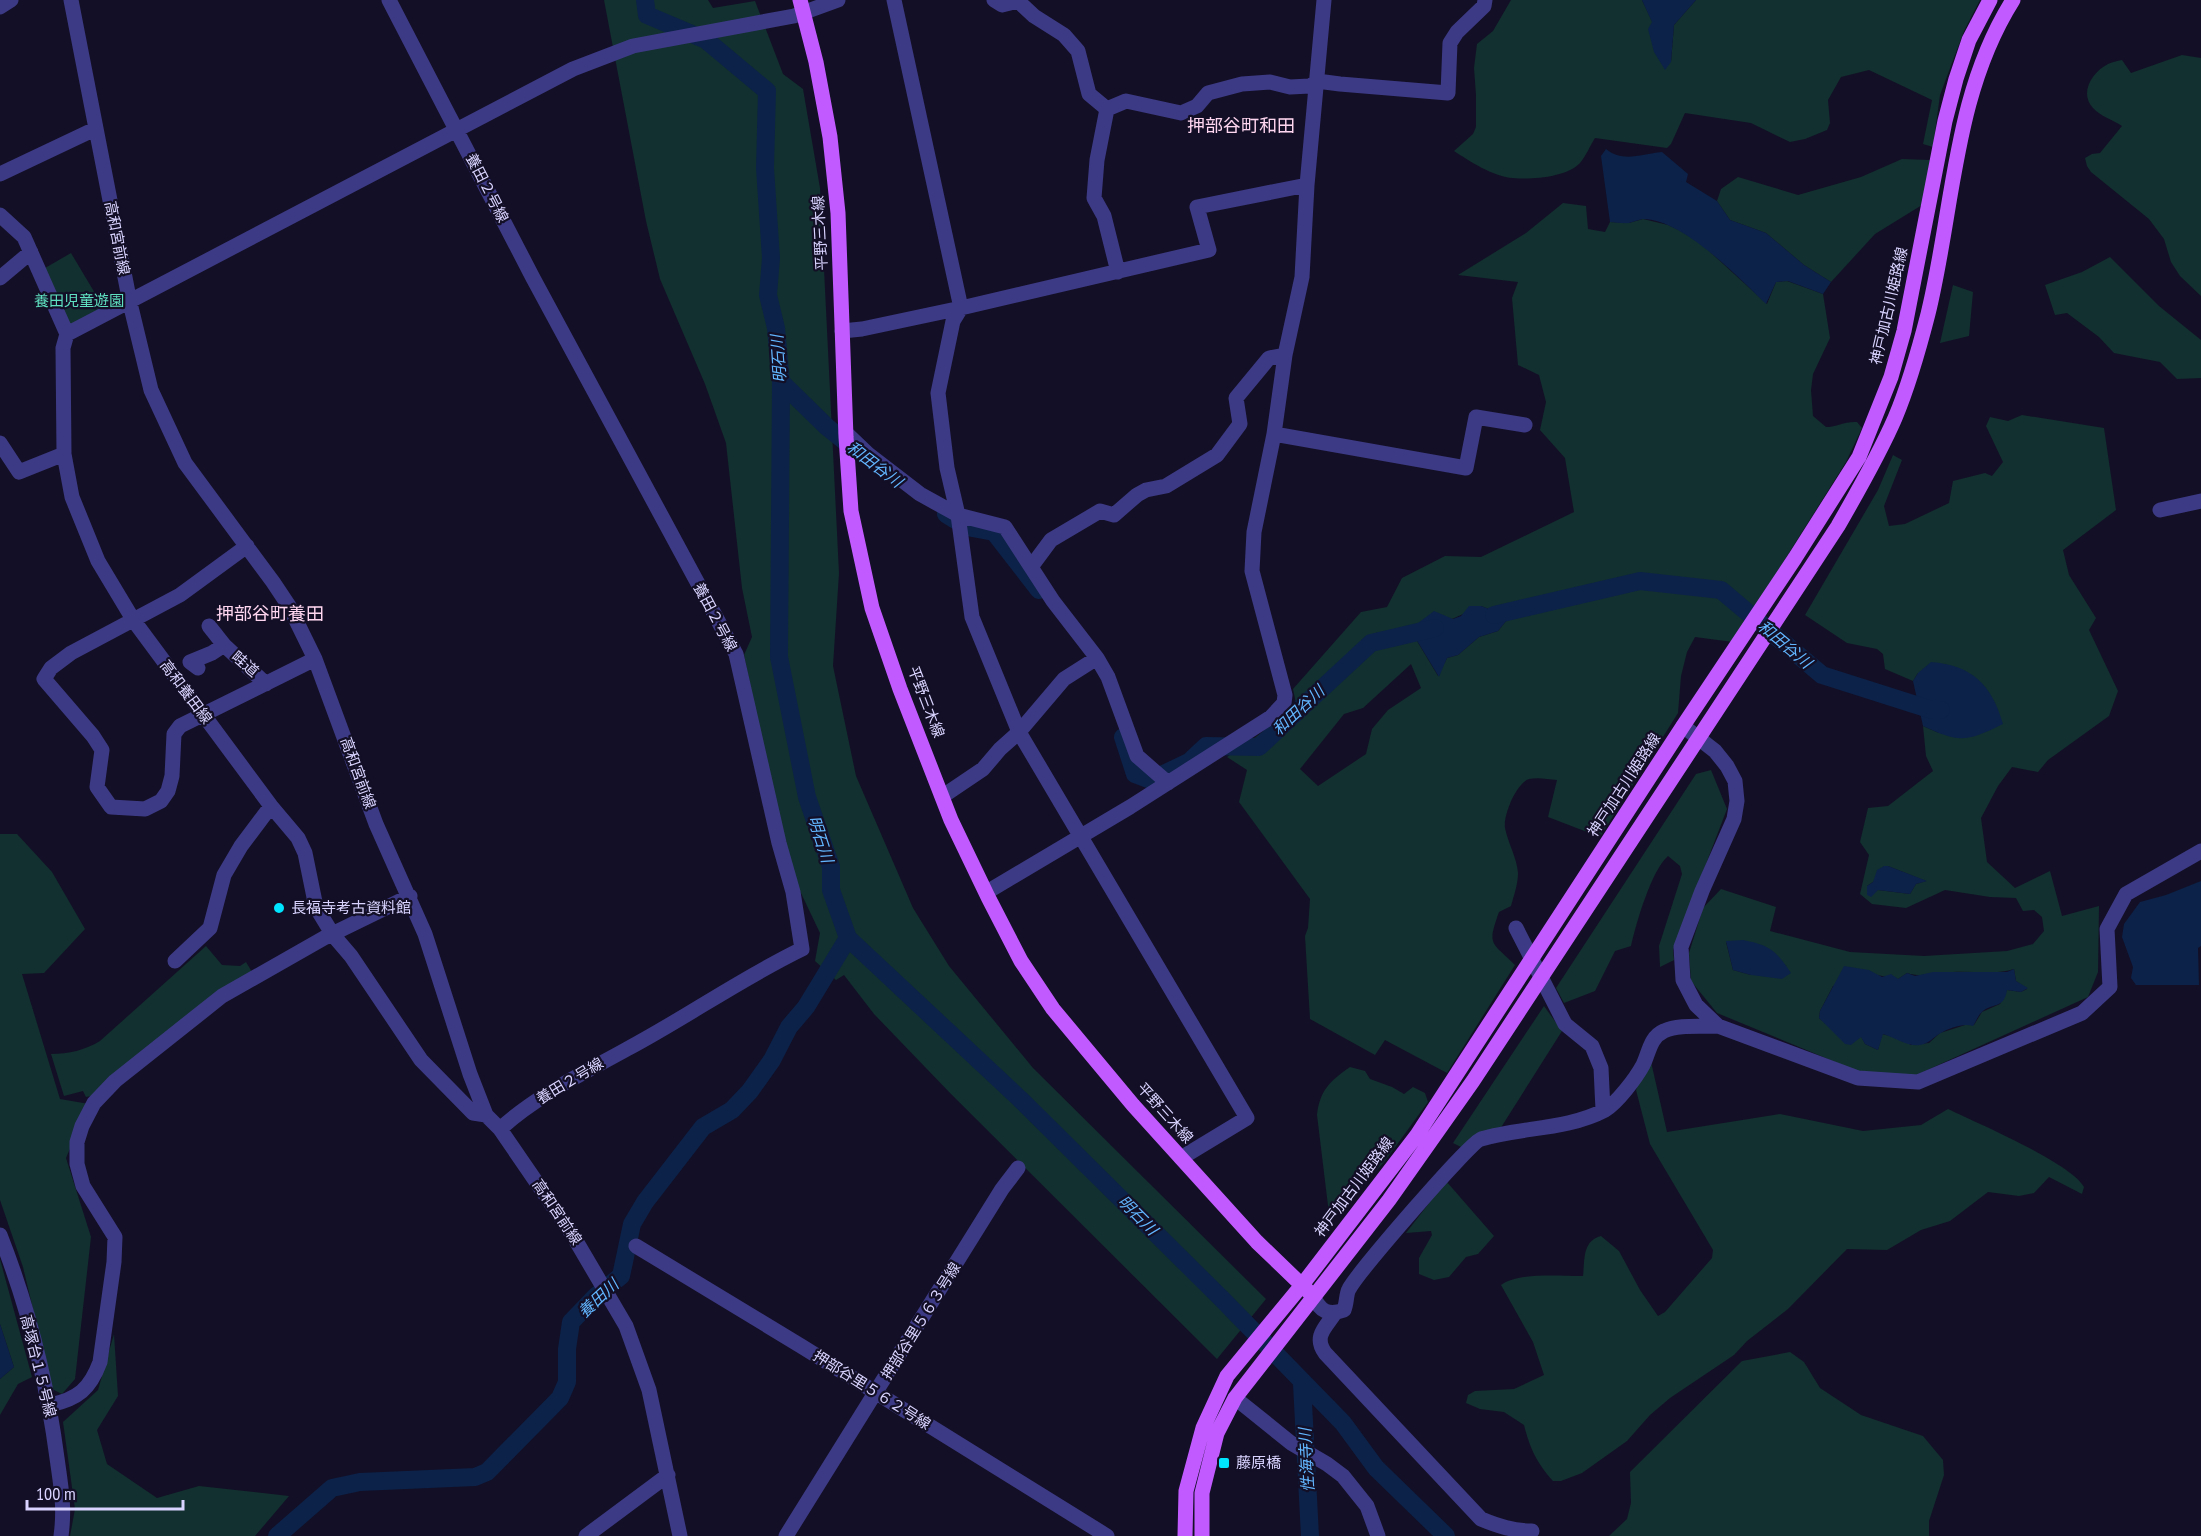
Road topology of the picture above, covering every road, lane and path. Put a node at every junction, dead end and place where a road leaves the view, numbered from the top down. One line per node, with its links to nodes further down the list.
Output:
1 (11, 0): 11 (street)
2 (70, 0): 15 (street, 高和宮前線)
3 (389, 0): 16 (street, 養田２号線)
4 (838, 0): 12 (street)
5 (894, 0): 24 (street)
6 (994, 0): 14 (street)
7 (1324, 0): 13 (street)
8 (1485, 0): 13 (street)
9 (1990, 0): 46 (main road, 神戸加古川姫路線)
10 (2013, 0): 48 (main road, 神戸加古川姫路線)
11 (0, 7)
12 (799, 10): 16 (street); 25 (main road, 平野三木線)
13 (1317, 81): 14 (street); 18 (street)
14 (1107, 109): 21 (street)
15 (95, 129): 17 (street); 23 (street, 高和宮前線)
16 (458, 130): 23 (street); 62 (street, 養田２号線)
17 (0, 174)
18 (1307, 185): 21 (street); 27 (street)
19 (0, 215): 20 (street)
20 (30, 252): 22 (street); 26 (street)
21 (1118, 272): 24 (street)
22 (0, 278)
23 (130, 303): 26 (street); 36 (street, 高和宮前線)
24 (961, 308): 25 (street); 35 (street)
25 (842, 331): 30 (main road, 平野三木線)
26 (67, 334): 32 (street, 高和養田線)
27 (1285, 355): 29 (street); 37 (street)
28 (1525, 425): 29 (street)
29 (1274, 434): 49 (street)
30 (846, 439): 35 (street); 50 (main road, 平野三木線)
31 (0, 443): 32 (street)
32 (63, 454): 38 (street, 高和養田線)
33 (2201, 501): 34 (street)
34 (2160, 510)
35 (958, 515): 37 (street); 47 (street)
36 (247, 546): 38 (street); 42 (street, 高和宮前線)
37 (1030, 567): 41 (street)
38 (134, 621): 43 (street, 高和養田線); 45 (street)
39 (209, 626): 40 (street, 畦道)
40 (224, 645): 43 (street, 畦道); 44 (street, 畦道)
41 (1097, 658): 47 (street); 49 (street)
42 (315, 659): 44 (street); 55 (street, 高和宮前線)
43 (171, 672): 45 (street, 高和養田線)
44 (266, 684): 45 (street)
45 (204, 715): 51 (street, 高和養田線)
46 (1683, 726): 48 (street); 67 (main road, 神戸加古川姫路線)
47 (1019, 732): 50 (street); 52 (street)
48 (1699, 738): 59 (street); 67 (main road, 神戸加古川姫路線)
49 (1167, 783): 52 (street)
50 (944, 796): 54 (main road, 平野三木線)
51 (271, 806): 57 (street, 高和養田線); 58 (street)
52 (1082, 836): 54 (street); 63 (street)
53 (2201, 851): 59 (street)
54 (987, 892): 63 (main road, 平野三木線)
55 (410, 896): 57 (street); 61 (street, 高和宮前線)
56 (1516, 927): 60 (street)
57 (333, 935): 61 (street, 高和養田線); 71 (street)
58 (175, 961)
59 (1718, 1026): 60 (street)
60 (1603, 1110): 68 (street)
61 (486, 1114): 62 (street, 高和宮前線)
62 (500, 1129): 72 (street, 高和宮前線)
63 (1181, 1158): 67 (main road, 平野三木線)
64 (1018, 1168): 69 (street, 押部谷里５６３号線)
65 (0, 1234): 71 (street, 高塚台１５号線)
66 (636, 1246): 69 (street, 押部谷里５６２号線)
67 (1307, 1291): 68 (street); 70 (main road, 神戸加古川姫路線); 79 (main road, 神戸加古川姫路線)
68 (1335, 1313): 73 (street)
69 (876, 1394): 77 (street, 押部谷里５６３号線); 78 (street, 押部谷里５６２号線)
70 (1237, 1394): 80 (main road, 神戸加古川姫路線); 81 (street)
71 (50, 1405): 74 (street, 高塚台１５号線)
72 (668, 1475): 75 (street); 76 (street, 高和宮前線)
73 (1532, 1531)
74 (61, 1536)
75 (586, 1536)
76 (680, 1536)
77 (786, 1536)
78 (1107, 1536)
79 (1185, 1536)
80 (1202, 1536)
81 (1378, 1536)

